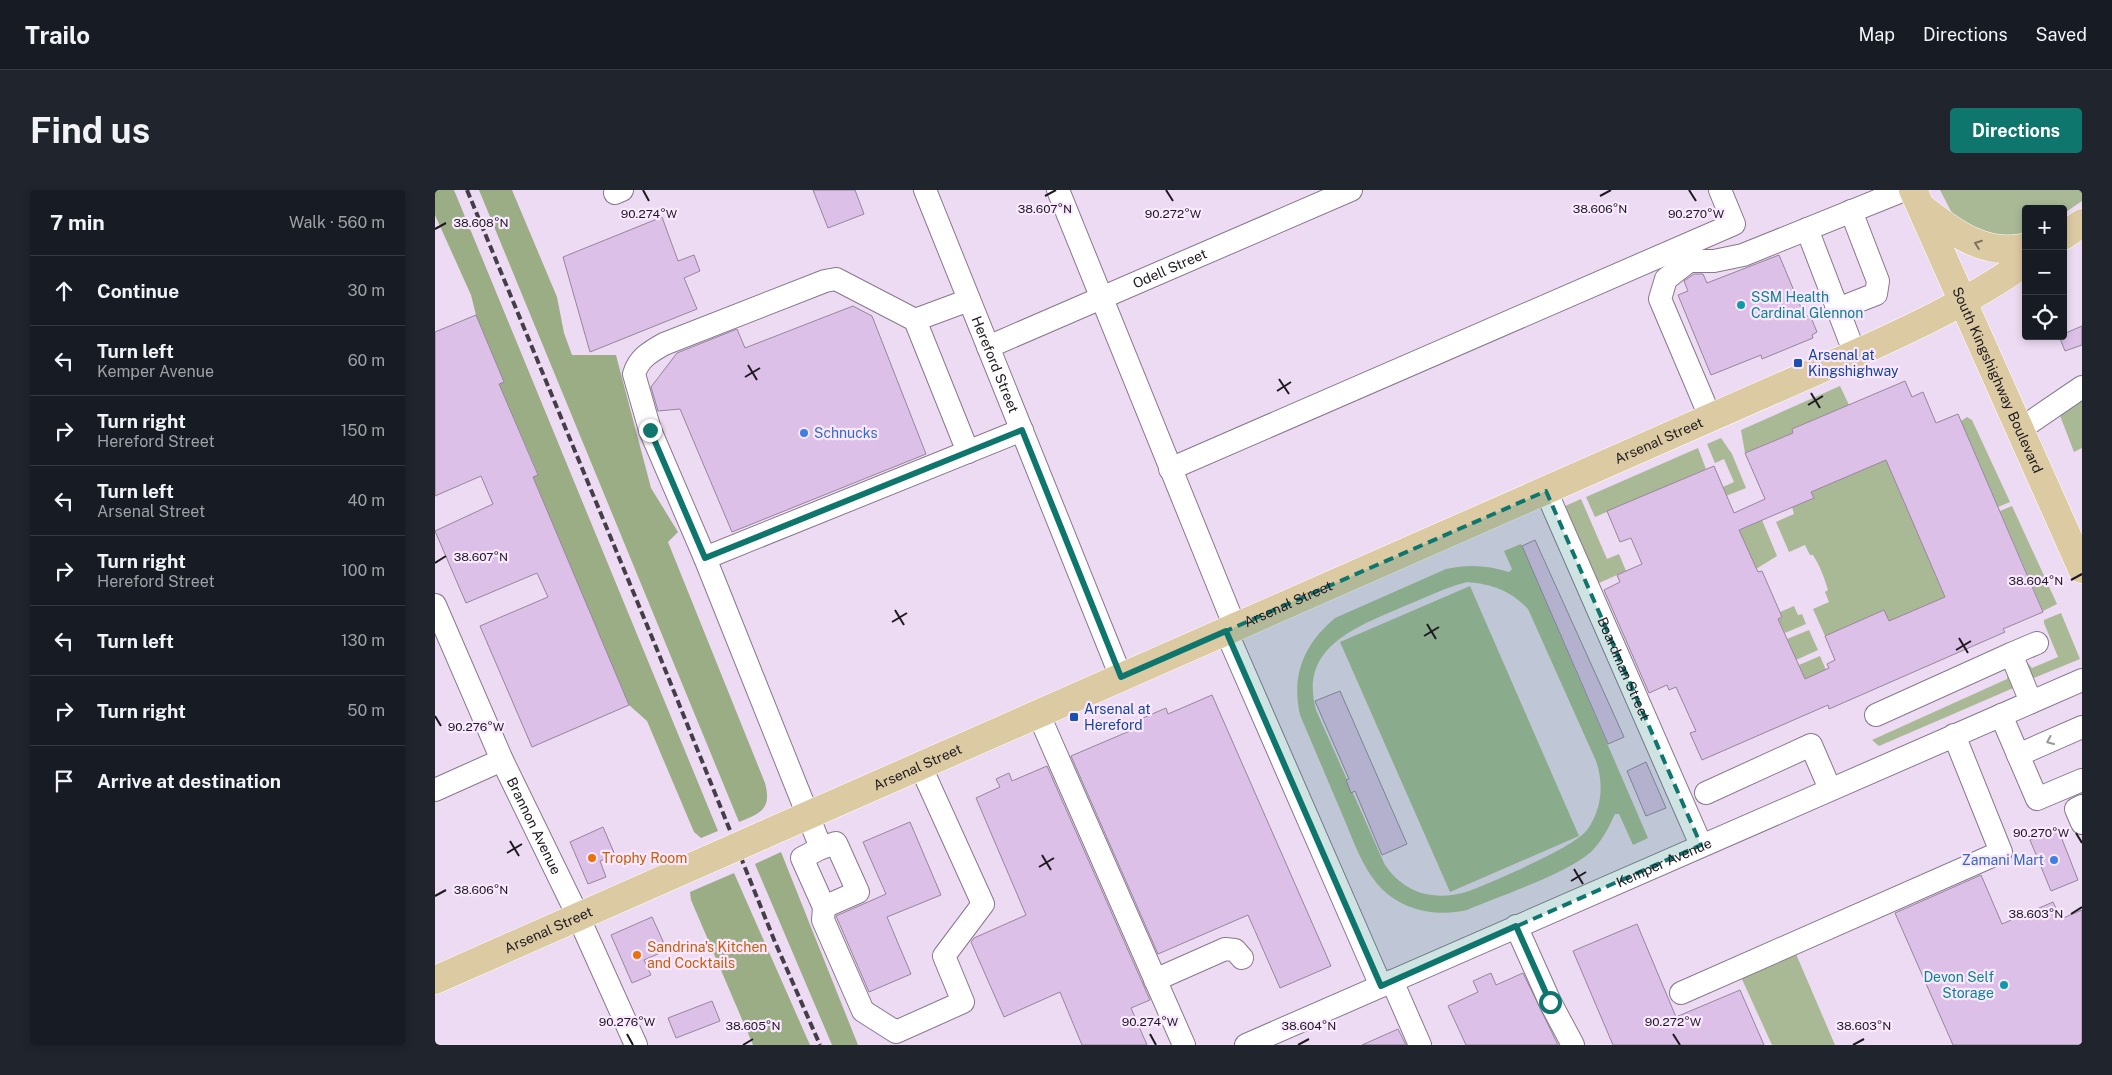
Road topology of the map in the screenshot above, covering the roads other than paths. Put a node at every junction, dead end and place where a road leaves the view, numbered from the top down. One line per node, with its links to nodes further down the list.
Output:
1 (925, 190): 13 (street, Hereford Street)
2 (1059, 190): 12 (street)
3 (1351, 190): 12 (street, Odell Street)
4 (1721, 190): 24 (street)
5 (1912, 195): 6 (street); 10 (main road, one-way to 5); 14 (main road, South Kingshighway Boulevard)
6 (1851, 212): 8 (street); 15 (street)
7 (2082, 223): 9 (main road)
8 (1807, 229): 15 (street); 20 (street)
9 (2067, 233)
10 (2022, 247)
11 (2022, 265): 14 (main road, Arsenal Street)
12 (1103, 298): 17 (street, Odell Street); 24 (street)
13 (969, 300): 16 (street); 17 (street, Hereford Street)
14 (1962, 303): 18 (main road, Arsenal Street); 22 (main road, South Kingshighway Boulevard)
15 (1838, 309): 18 (street)
16 (915, 320): 23 (street); 26 (street)
17 (988, 347): 21 (street, Hereford Street)
18 (1855, 354): 20 (main road, Arsenal Street)
19 (2082, 387): 22 (street)
20 (1711, 419): 25 (main road, Arsenal Street)
21 (1022, 430): 23 (street); 32 (street, Hereford Street)
22 (2019, 430): 27 (main road, South Kingshighway Boulevard)
23 (968, 452): 26 (street)
24 (1170, 469): 29 (street)
25 (1547, 491): 29 (main road, Arsenal Street); 50 (street, Boardman Street)
26 (705, 558): 48 (street)
27 (2082, 569)
28 (435, 605): 41 (street, Brannon Avenue)
29 (1230, 629): 32 (main road, Arsenal Street); 58 (street)
30 (2037, 643): 31 (street)
31 (2011, 654): 34 (street); 36 (street)
32 (1121, 677): 35 (main road, Arsenal Street)
33 (2082, 680): 34 (street, Kemper Avenue)
34 (2031, 702): 37 (street, Kemper Avenue)
35 (1038, 713): 42 (main road, Arsenal Street); 57 (street)
36 (1876, 714)
37 (2001, 715): 39 (street, Kemper Avenue); 40 (street)
38 (2082, 727): 40 (street, one-way to 40)
39 (1954, 735): 44 (street, Kemper Avenue); 59 (street)
40 (2018, 755): 43 (street)
41 (502, 760): 45 (street); 53 (street, Brannon Avenue)
42 (920, 765): 48 (main road, Arsenal Street); 52 (street)
43 (2082, 780)
44 (1830, 789): 46 (street); 50 (street, Kemper Avenue)
45 (435, 790)
46 (1706, 793)
47 (2082, 806): 49 (street)
48 (808, 815): 51 (street); 53 (main road, Arsenal Street, bridge)
49 (2082, 823)
50 (1701, 845): 54 (street, Kemper Avenue)
51 (821, 848): 52 (street); 52 (street)
52 (824, 907)
53 (578, 916): 56 (main road, Arsenal Street); 61 (street, Brannon Avenue)
54 (1516, 926): 58 (street, Kemper Avenue); 65 (street)
55 (1242, 958): 57 (street)
56 (435, 980)
57 (1155, 980): 62 (street)
58 (1386, 983): 60 (street, Kemper Avenue); 64 (street)
59 (1681, 993)
60 (1290, 1032): 63 (street, Kemper Avenue)
61 (636, 1045)
62 (1184, 1045)
63 (1246, 1045)
64 (1420, 1045)
65 (1573, 1045)

